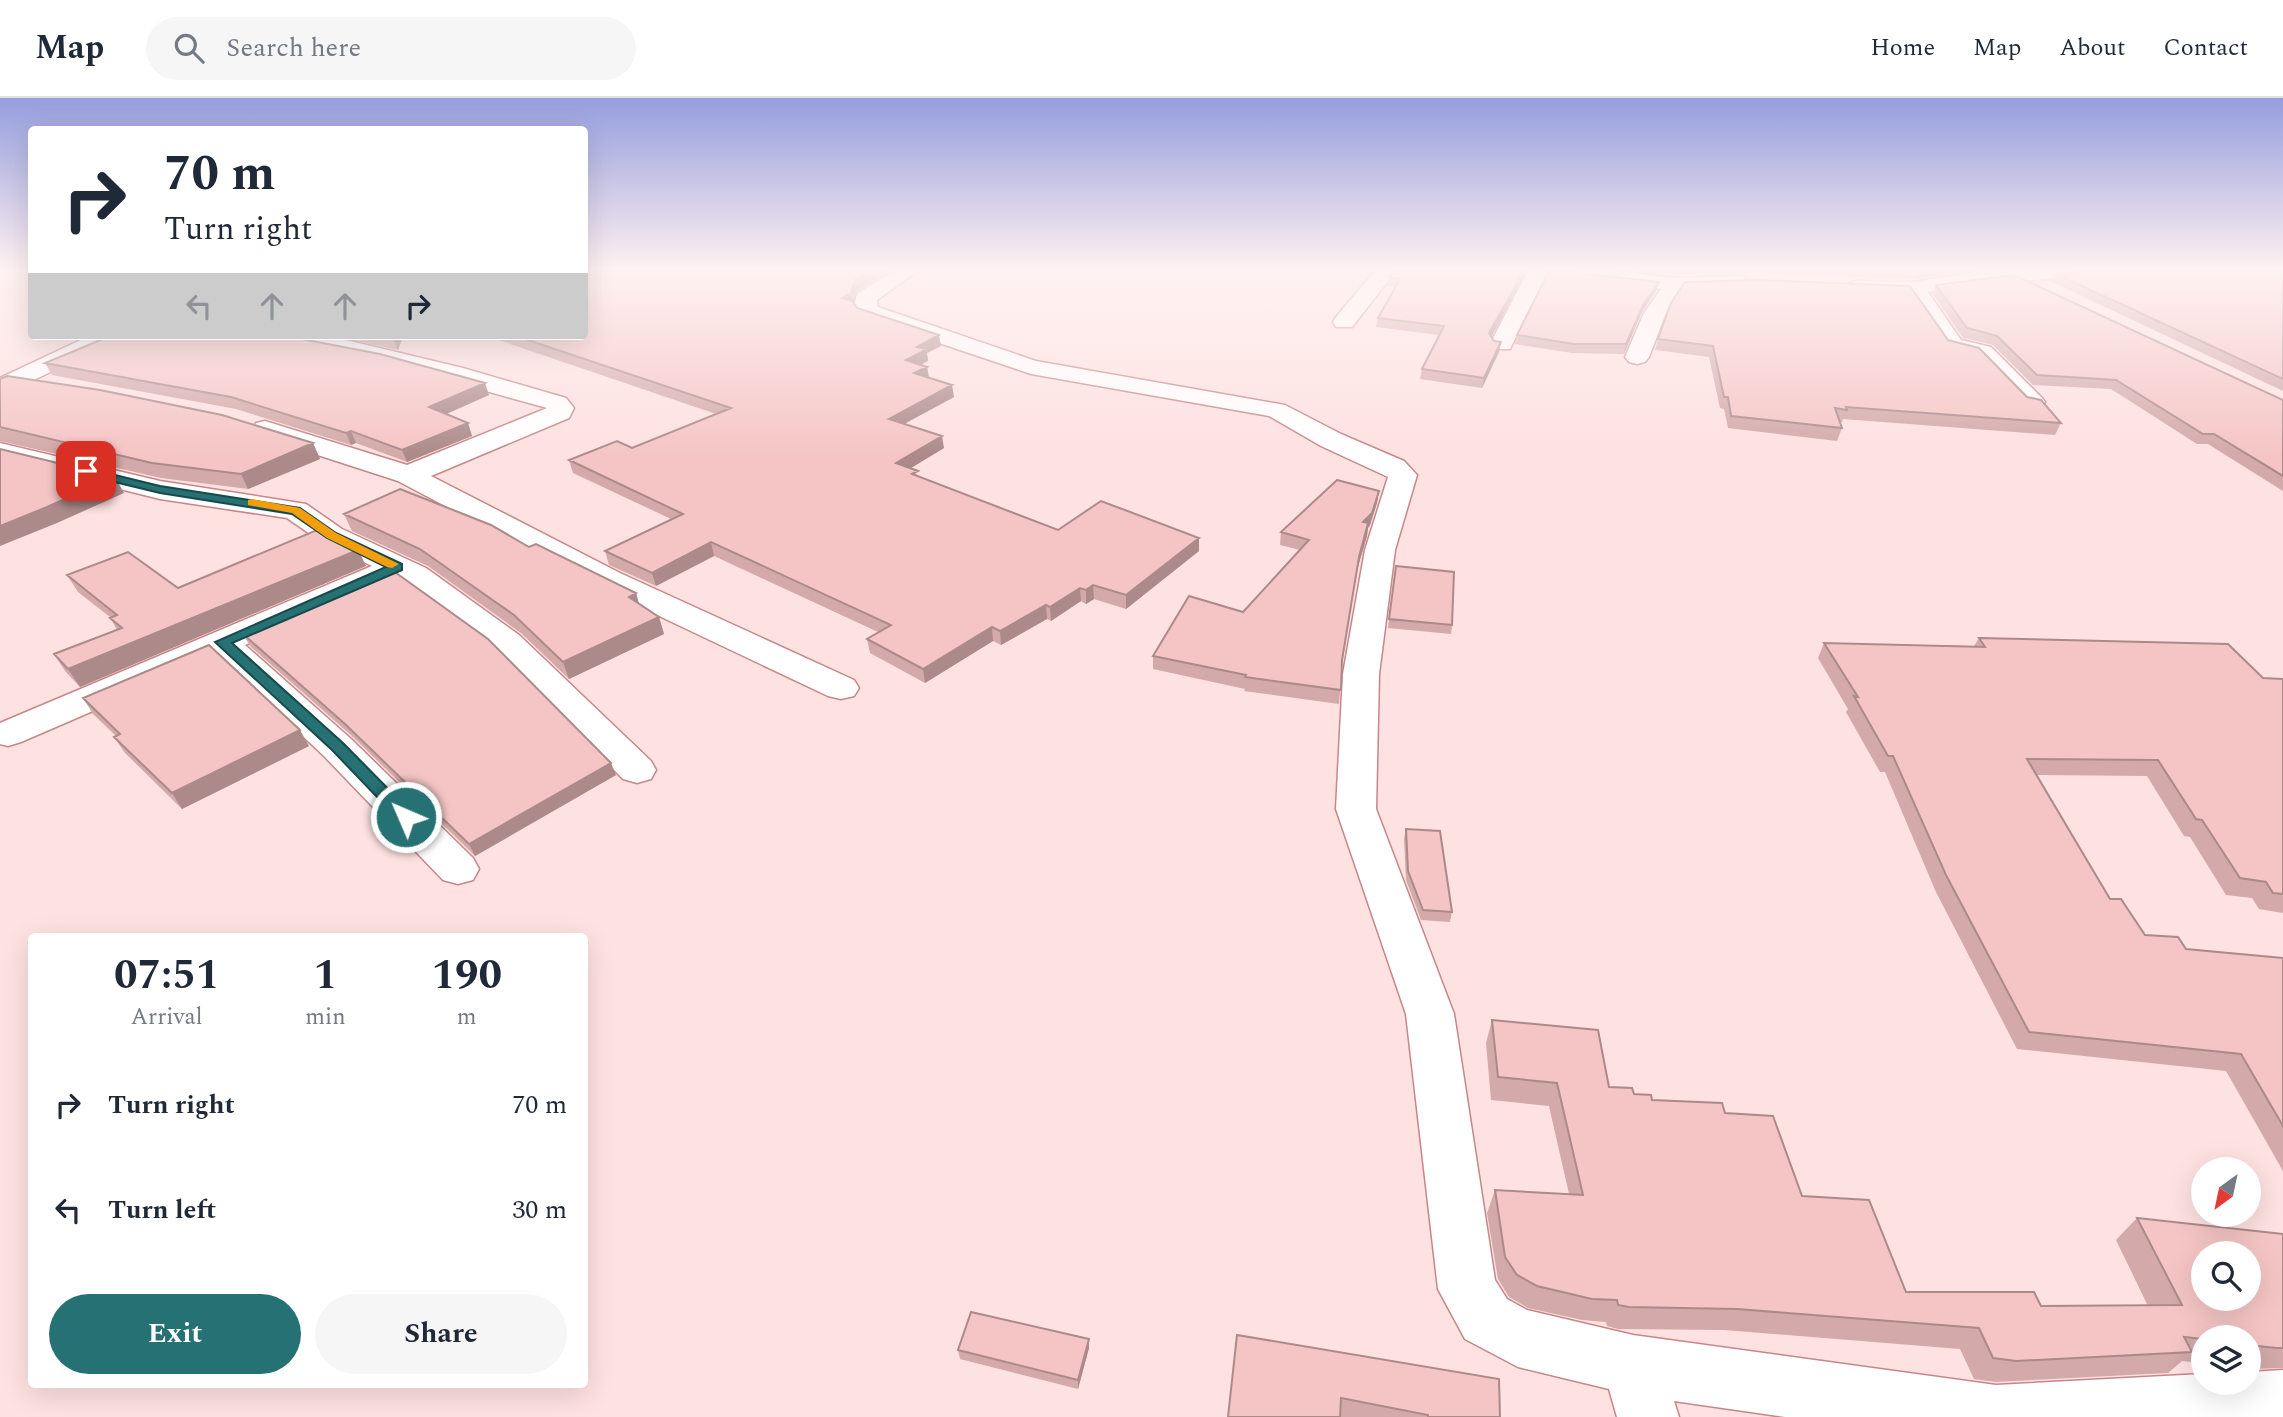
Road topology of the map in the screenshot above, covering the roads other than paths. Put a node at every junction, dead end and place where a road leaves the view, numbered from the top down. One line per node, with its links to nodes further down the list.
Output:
1 (930, 333): 21 (street)
2 (1508, 333): 7 (street)
3 (1647, 333): 8 (street)
4 (1944, 333): 11 (street)
5 (99, 340): 9 (street)
6 (306, 340): 14 (street)
7 (1502, 344)
8 (1637, 357)
9 (8, 383): 10 (street)
10 (69, 387)
11 (2032, 402)
12 (236, 420): 14 (street)
13 (0, 451): 15 (street)
14 (408, 475): 17 (street)
15 (397, 567): 16 (street); 19 (street)
16 (222, 642): 18 (street); 20 (street)
17 (841, 688)
18 (8, 734)
19 (637, 770)
20 (458, 869)
21 (1640, 1391): 22 (street)
22 (2283, 1401)

